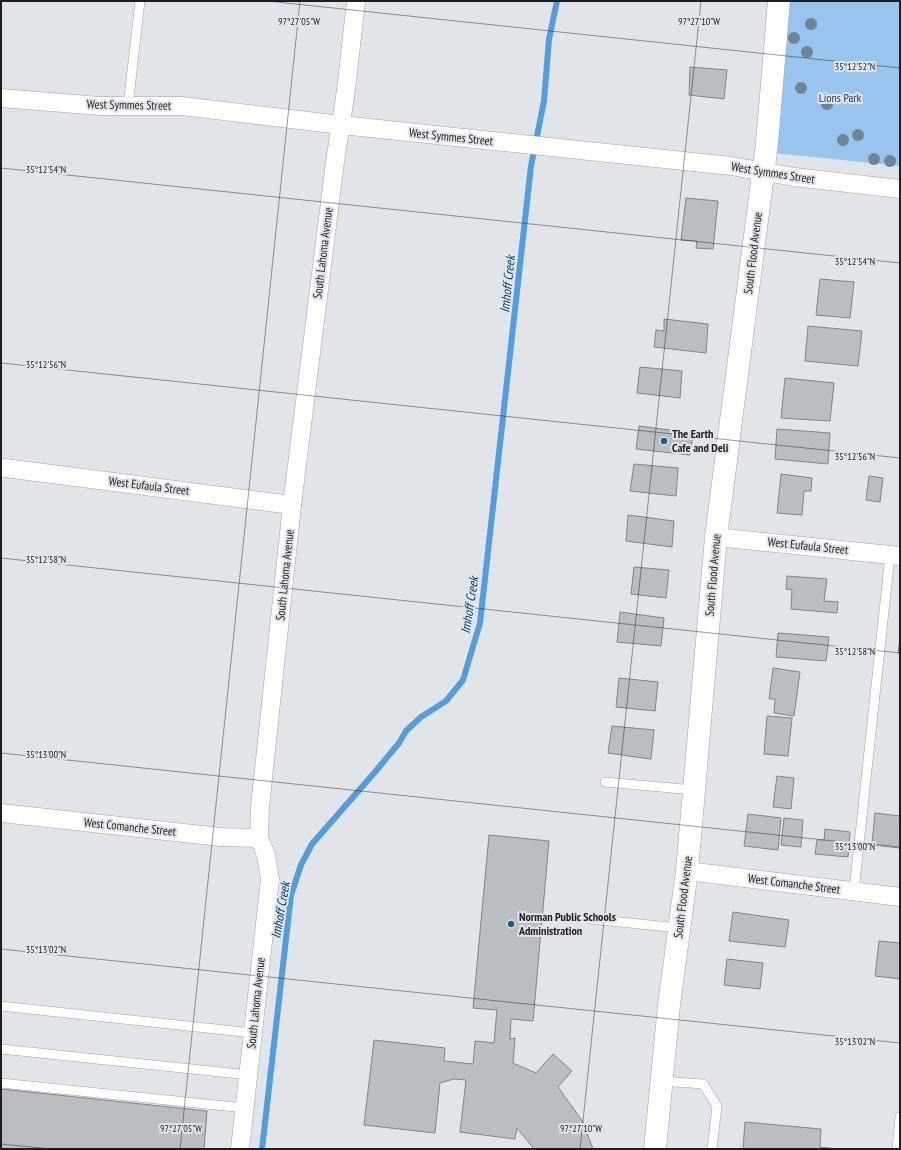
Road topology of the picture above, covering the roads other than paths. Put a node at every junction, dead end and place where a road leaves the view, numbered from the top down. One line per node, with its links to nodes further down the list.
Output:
1 (140, 1): 5 (lane)
2 (356, 1): 6 (street, South Lahoma Avenue)
3 (780, 1): 7 (street, South Flood Avenue)
4 (1, 98): 5 (street, West Symmes Street)
5 (128, 106): 6 (street, West Symmes Street)
6 (341, 125): 7 (street, West Symmes Street); 10 (street, South Lahoma Avenue)
7 (764, 172): 8 (street, West Symmes Street); 11 (street, South Flood Avenue)
8 (900, 188)
9 (6, 468): 10 (street, West Eufaula Street)
10 (292, 505): 16 (street, South Lahoma Avenue)
11 (716, 537): 12 (street, West Eufaula Street); 14 (street, South Flood Avenue)
12 (895, 555): 18 (lane)
13 (605, 782): 14 (lane)
14 (694, 790): 17 (street, South Flood Avenue)
15 (1, 813): 16 (street, West Comanche Street)
16 (259, 838): 23 (street, South Lahoma Avenue)
17 (687, 871): 18 (street, West Comanche Street); 21 (street, South Flood Avenue)
18 (854, 891): 19 (street, West Comanche Street)
19 (900, 897)
20 (590, 919): 21 (lane)
21 (679, 928): 26 (street, South Flood Avenue)
22 (1, 1006): 23 (lane)
23 (253, 1033): 25 (street, South Lahoma Avenue)
24 (1, 1049): 25 (lane)
25 (249, 1075): 28 (street, South Lahoma Avenue)
26 (661, 1081): 31 (street, South Flood Avenue); 32 (lane)
27 (1, 1083): 28 (lane)
28 (245, 1108): 30 (street, South Lahoma Avenue)
29 (900, 1117): 33 (lane)
30 (240, 1149)
31 (654, 1149)
32 (712, 1149)
33 (897, 1149)

